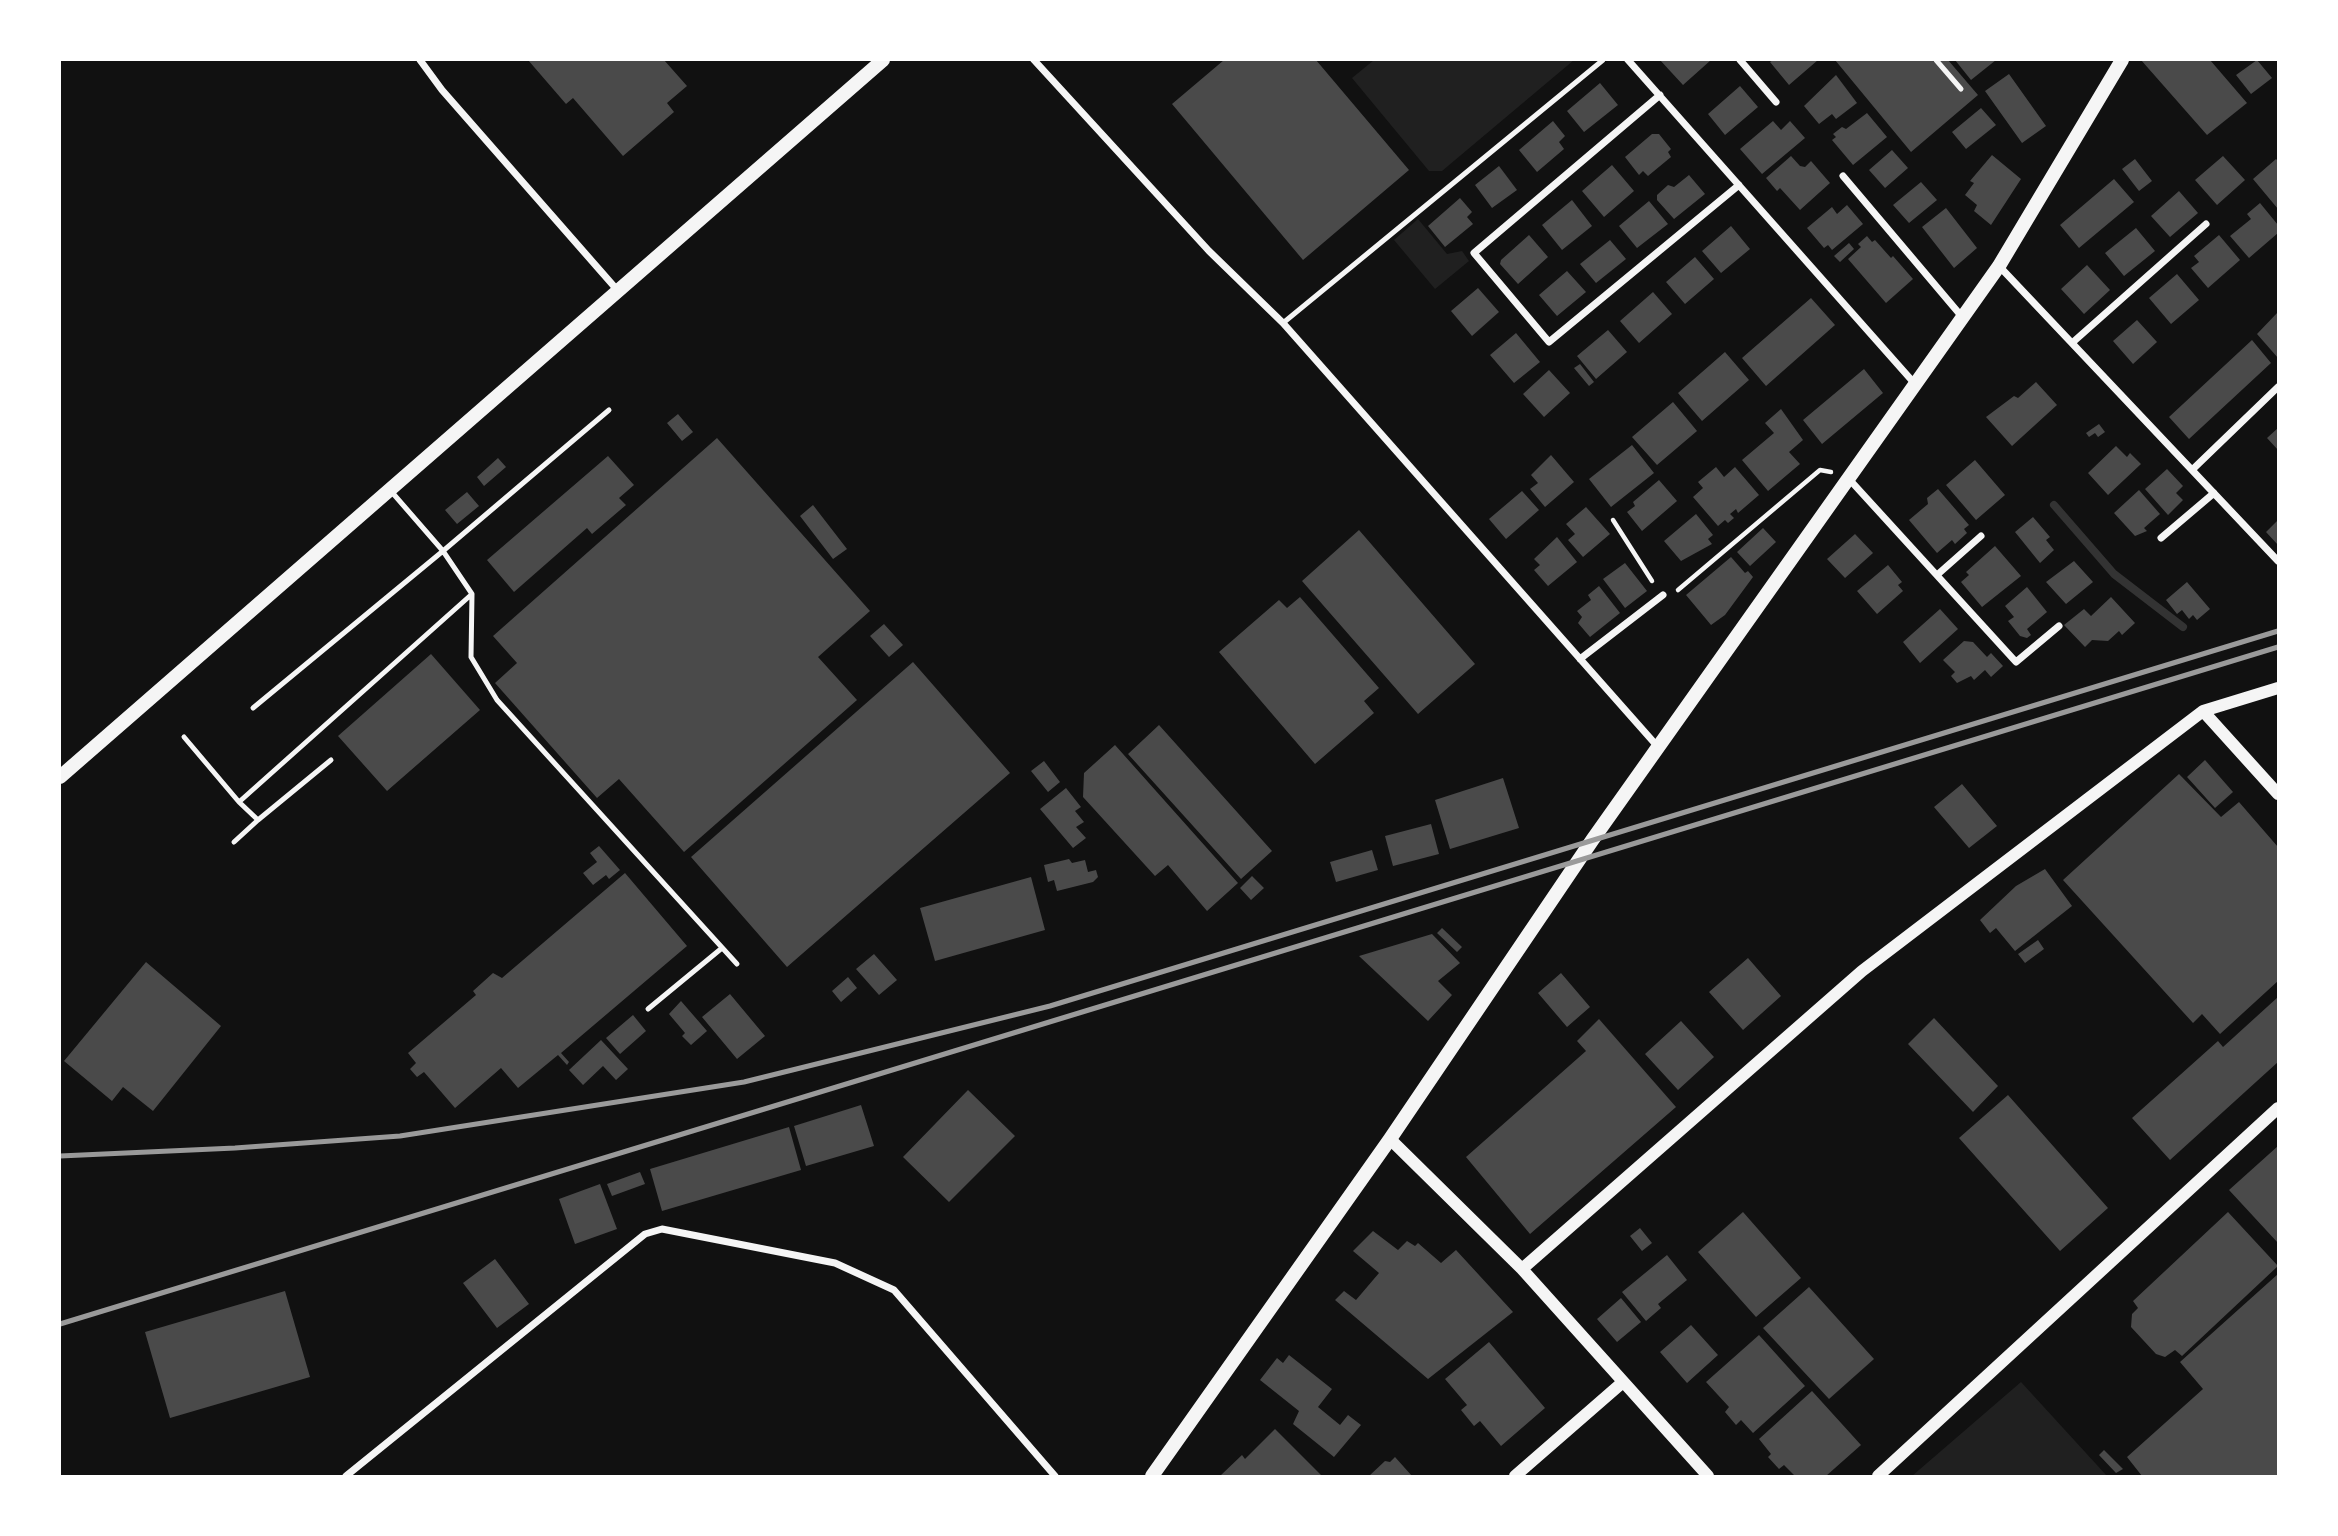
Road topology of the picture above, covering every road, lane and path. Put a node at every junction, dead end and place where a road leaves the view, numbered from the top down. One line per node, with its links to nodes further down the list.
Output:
1 (420, 60): 16 (street)
2 (883, 60): 16 (main road)
3 (1034, 60): 18 (street)
4 (1603, 60): 18 (lane)
5 (1628, 60): 10 (street)
6 (1740, 60): 11 (street)
7 (1936, 60): 9 (lane)
8 (2122, 60): 15 (main road)
9 (1961, 89)
10 (1660, 95): 13 (street); 13 (street)
11 (1776, 102)
12 (1843, 176): 17 (street)
13 (1739, 185): 20 (street)
14 (2206, 224): 19 (street)
15 (1999, 266): 17 (main road); 19 (street)
16 (619, 292): 26 (main road)
17 (1963, 318): 20 (main road)
18 (1283, 323): 37 (street)
19 (2072, 343): 23 (street)
20 (1917, 386): 25 (main road)
21 (2278, 387): 23 (street)
22 (609, 410): 31 (lane)
23 (2192, 470): 27 (street)
24 (1831, 472): 35 (path)
25 (1849, 479): 33 (street); 42 (main road)
26 (390, 490): 31 (lane); 44 (main road)
27 (2214, 493): 30 (street); 32 (street)
28 (1614, 520): 35 (path)
29 (1981, 536): 33 (street)
30 (2161, 538)
31 (443, 551): 34 (lane); 39 (lane)
32 (2278, 561)
33 (1937, 575): 36 (street)
34 (472, 594): 46 (lane); 49 (lane)
35 (1663, 596): 37 (street)
36 (2059, 626)
37 (1580, 659): 42 (street)
38 (2278, 688): 40 (street)
39 (253, 708)
40 (2203, 712): 45 (street); 54 (street)
41 (184, 737): 46 (lane)
42 (1658, 748): 53 (main road)
43 (331, 760): 47 (lane)
44 (60, 777)
45 (2278, 794)
46 (239, 802): 47 (lane)
47 (258, 820): 48 (lane)
48 (234, 842)
49 (722, 948): 50 (lane); 51 (lane)
50 (737, 964)
51 (648, 1009)
52 (2278, 1108): 61 (street)
53 (1390, 1139): 54 (street); 58 (main road)
54 (1522, 1269): 55 (street)
55 (1623, 1382): 59 (street); 60 (street)
56 (346, 1476): 57 (street)
57 (1055, 1476)
58 (1152, 1476)
59 (1515, 1476)
60 (1708, 1476)
61 (1878, 1476)

